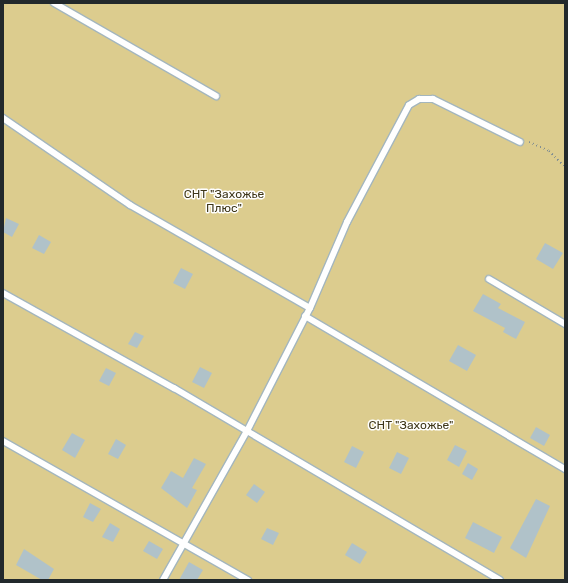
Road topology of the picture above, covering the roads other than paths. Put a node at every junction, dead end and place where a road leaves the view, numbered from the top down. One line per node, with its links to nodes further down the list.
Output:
1 (54, 3): 2 (lane)
2 (216, 96)
3 (3, 118): 7 (lane)
4 (520, 142): 7 (lane)
5 (489, 279): 9 (lane)
6 (3, 293): 10 (lane)
7 (310, 308): 8 (lane)
8 (305, 316): 10 (lane); 12 (lane)
9 (565, 324)
10 (247, 431): 13 (lane); 16 (lane)
11 (3, 441): 13 (lane)
12 (565, 469)
13 (183, 543): 14 (lane); 15 (lane)
14 (163, 580)
15 (248, 580)
16 (500, 580)

